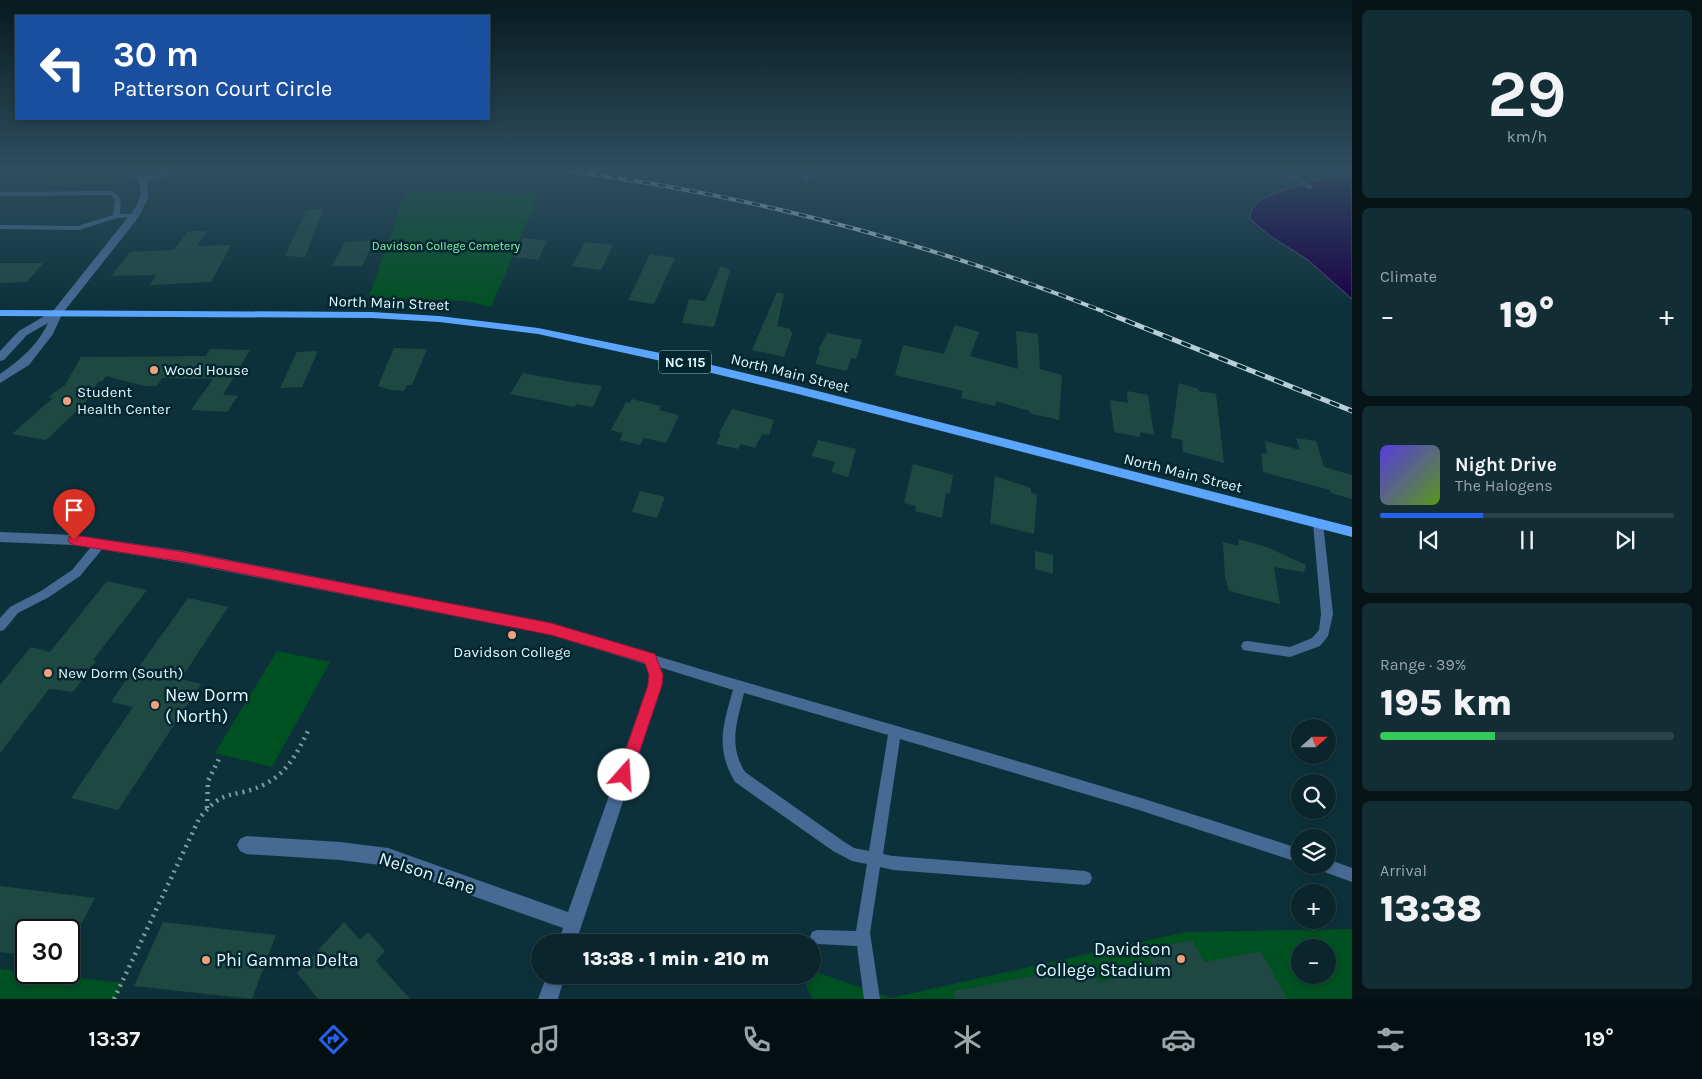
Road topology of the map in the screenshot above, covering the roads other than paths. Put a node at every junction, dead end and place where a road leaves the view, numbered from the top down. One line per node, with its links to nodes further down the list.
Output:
1 (116, 216): 2 (lane); 3 (lane)
2 (135, 216): 4 (street)
3 (0, 227)
4 (57, 312): 5 (main road, North Main Street / NC 115); 6 (street); 7 (street); 8 (main road, North Main Street / NC 115)
5 (0, 313)
6 (0, 357)
7 (0, 379)
8 (1318, 524): 9 (main road, North Main Street / NC 115); 13 (lane)
9 (1352, 532)
10 (0, 537): 11 (street)
11 (100, 544): 12 (lane); 14 (street)
12 (0, 626)
13 (1247, 646)
14 (650, 659): 15 (lane); 23 (street)
15 (740, 687): 16 (lane); 19 (lane)
16 (896, 732): 18 (lane); 19 (lane)
17 (246, 845): 23 (street, Nelson Lane)
18 (1291, 853)
19 (875, 859): 22 (lane); 26 (lane)
20 (1336, 869): 21 (lane)
21 (1352, 875)
22 (1085, 878)
23 (574, 922): 24 (street)
24 (570, 934)
25 (821, 937): 26 (lane)
26 (864, 939): 29 (lane)
27 (553, 984): 28 (street)
28 (548, 999)
29 (872, 999)

